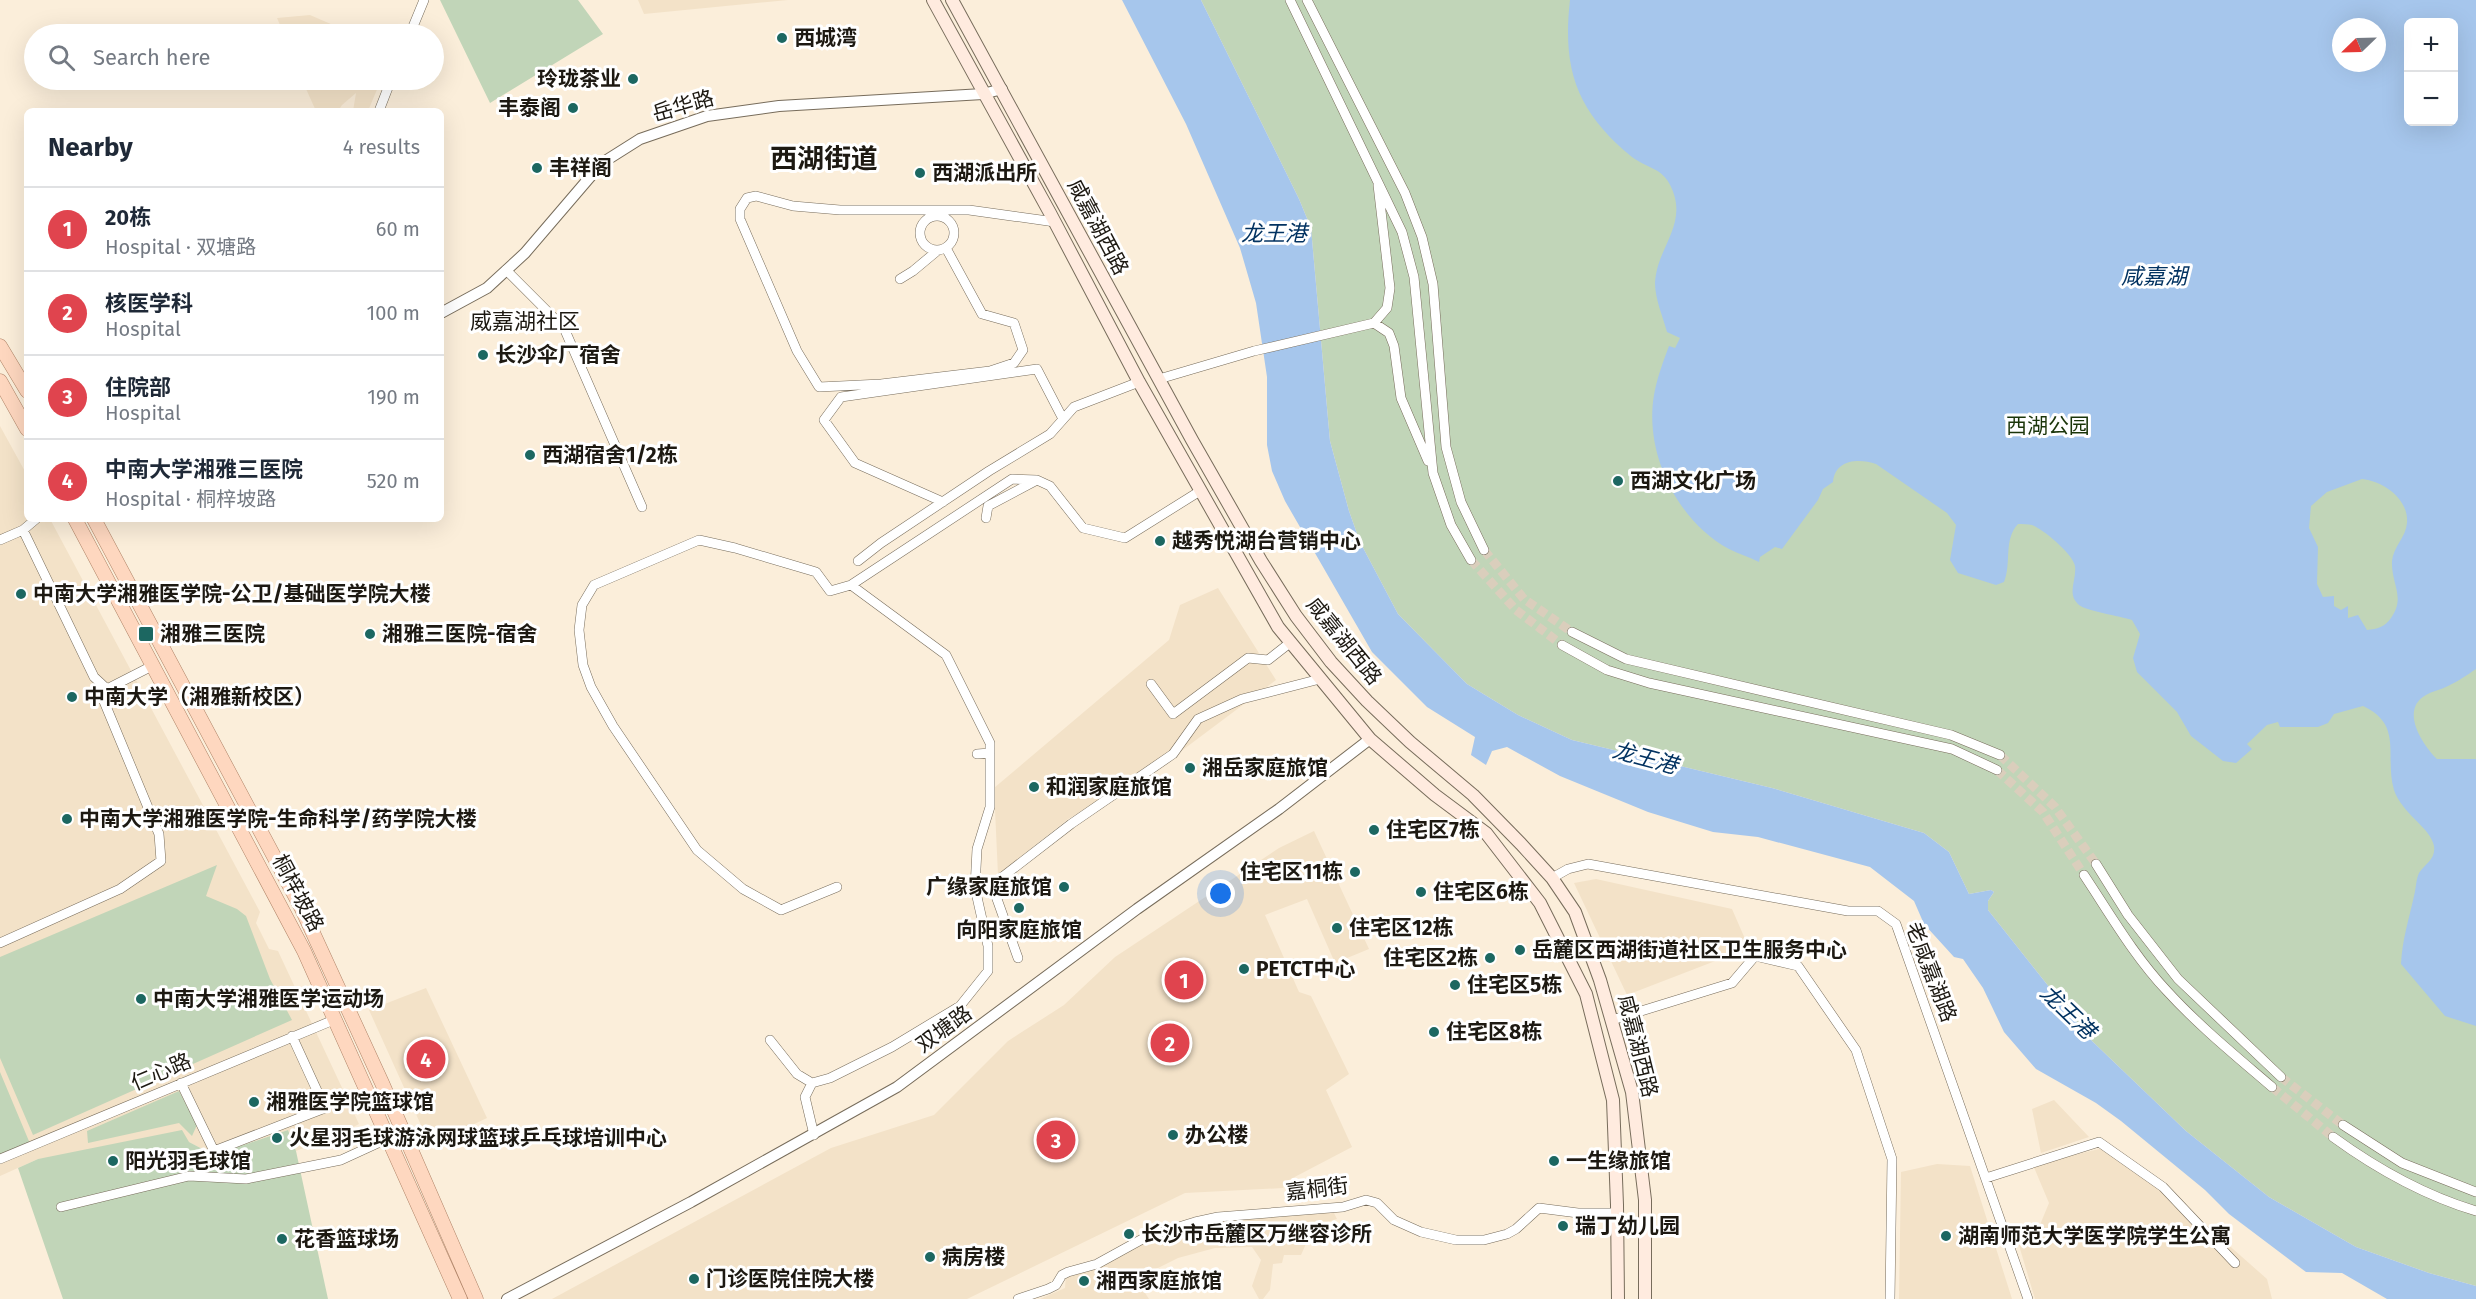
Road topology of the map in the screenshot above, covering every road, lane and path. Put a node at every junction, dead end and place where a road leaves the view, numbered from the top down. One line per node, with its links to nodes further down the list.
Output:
1 (424, 0): 6 (street)
2 (933, 0): 9 (main road, 咸嘉湖西路)
3 (952, 0): 7 (main road, 咸嘉湖西路)
4 (1290, 0): 11 (street)
5 (1307, 0): 35 (street)
6 (414, 24)
7 (1002, 89): 9 (street, 岳华路); 18 (main road, 咸嘉湖西路)
8 (387, 90): 10 (street)
9 (983, 94): 12 (main road, 咸嘉湖西路); 13 (street, 岳华路)
10 (380, 108)
11 (1377, 177): 16 (street); 24 (street)
12 (1055, 222): 14 (street); 20 (main road, 咸嘉湖西路)
13 (506, 270): 15 (street, 岳华路); 28 (street)
14 (900, 279)
15 (444, 310)
16 (1374, 323): 18 (street); 24 (street)
17 (0, 346): 21 (main road)
18 (1159, 379): 53 (main road, 咸嘉湖西路)
19 (0, 381): 23 (main road)
20 (1139, 382): 22 (street); 26 (main road, 咸嘉湖西路)
21 (24, 383)
22 (1063, 419): 27 (street); 27 (street)
23 (24, 424)
24 (1432, 473): 36 (street)
25 (1037, 480): 26 (street); 29 (street); 38 (street)
26 (1200, 490): 40 (main road, 咸嘉湖西路)
27 (943, 502): 37 (street)
28 (642, 507)
29 (986, 518)
30 (32, 522): 33 (street)
31 (77, 522): 42 (main road, 桐梓坡路)
32 (96, 522): 77 (main road, 桐梓坡路)
33 (22, 530): 34 (street); 45 (street)
34 (0, 540)
35 (1484, 550)
36 (1472, 560)
37 (858, 561)
38 (851, 585): 47 (street); 54 (street)
39 (1572, 632): 49 (street)
40 (1290, 642): 43 (main road, 咸嘉湖西路); 44 (street)
41 (1562, 645): 50 (street)
42 (152, 666): 45 (street); 57 (main road, 桐梓坡路)
43 (1320, 679): 46 (main road, 咸嘉湖西路); 56 (street)
44 (1151, 684)
45 (107, 689): 55 (street)
46 (1370, 740): 66 (street, 双塘路); 74 (main road, 咸嘉湖西路)
47 (990, 753): 48 (street); 63 (street)
48 (977, 754)
49 (2000, 755)
50 (1997, 770)
51 (2096, 864): 61 (street)
52 (2084, 875): 64 (street)
53 (1552, 878): 58 (main road, 咸嘉湖西路); 70 (street, 老咸嘉湖路)
54 (837, 887)
55 (0, 943)
56 (1018, 958)
57 (336, 1019): 59 (street, 仁心路); 68 (main road, 桐梓坡路)
58 (1612, 1020): 81 (main road, 咸嘉湖西路); 82 (street)
59 (292, 1036): 62 (street, 仁心路); 62 (street)
60 (770, 1040): 63 (street)
61 (2281, 1077)
62 (181, 1083): 69 (street, 仁心路)
63 (812, 1083): 66 (street)
64 (2272, 1087)
65 (2343, 1125): 71 (street)
66 (814, 1135): 78 (street, 双塘路)
67 (2333, 1137): 73 (street)
68 (389, 1138): 72 (street); 76 (main road, 桐梓坡路)
69 (0, 1160)
70 (1986, 1178): 75 (street); 83 (street, 老咸嘉湖路)
71 (2476, 1192)
72 (61, 1207)
73 (2476, 1211)
74 (1617, 1214): 79 (street, 嘉桐街); 80 (main road, 咸嘉湖西路)
75 (2235, 1263)
76 (460, 1299)
77 (476, 1299)
78 (507, 1299)
79 (1018, 1299)
80 (1618, 1299)
81 (1645, 1299)
82 (1890, 1299)
83 (2028, 1299)

